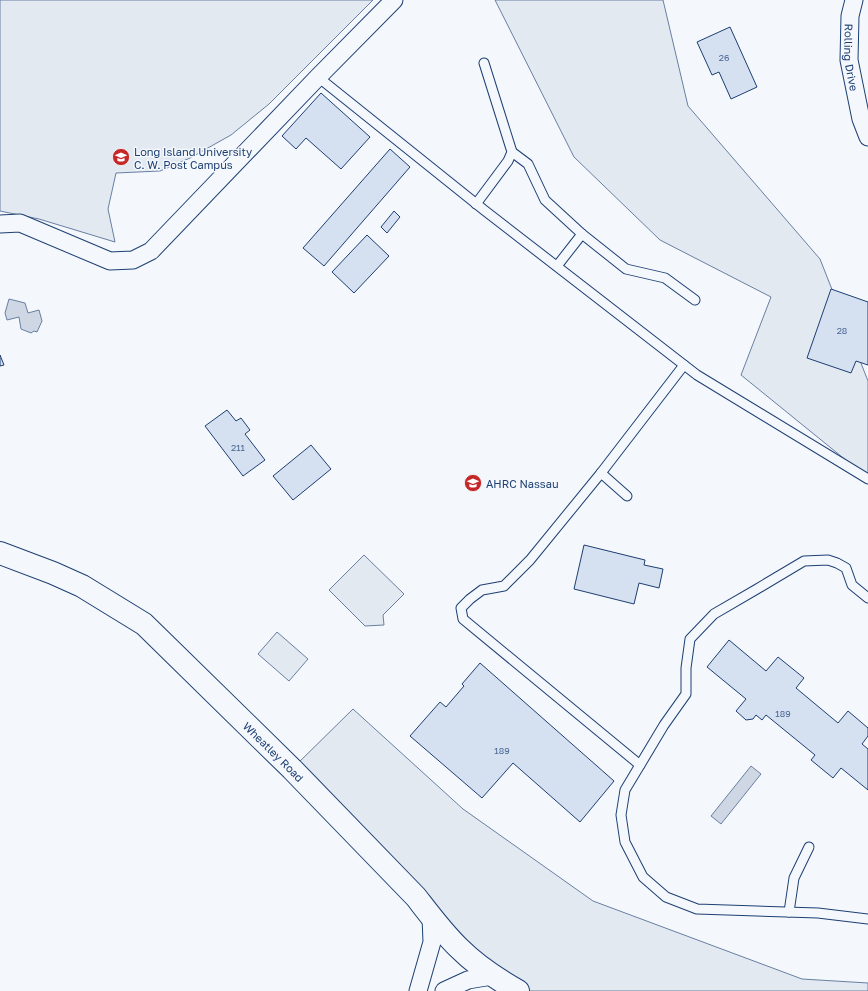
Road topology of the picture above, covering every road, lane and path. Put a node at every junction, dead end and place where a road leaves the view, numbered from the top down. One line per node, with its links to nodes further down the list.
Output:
1 (394, 0): 4 (street)
2 (854, 0): 5 (street, Rolling Drive)
3 (484, 63): 6 (lane)
4 (318, 77): 7 (lane); 8 (street)
5 (868, 137)
6 (512, 152): 7 (lane); 9 (lane)
7 (476, 204): 10 (lane)
8 (0, 224)
9 (582, 234): 10 (lane); 11 (lane)
10 (557, 266): 12 (lane)
11 (695, 300)
12 (684, 365): 13 (lane); 14 (lane)
13 (601, 473): 15 (lane); 18 (lane)
14 (868, 479)
15 (627, 496)
16 (0, 553): 21 (main road, Wheatley Road)
17 (868, 598): 18 (lane)
18 (640, 765): 20 (lane)
19 (809, 847): 20 (lane)
20 (789, 912): 22 (lane)
21 (431, 917): 23 (main road, Wheatley Road); 24 (street)
22 (868, 919)
23 (492, 976): 25 (street); 26 (main road, Wheatley Road)
24 (418, 991)
25 (444, 991)
26 (518, 991)

